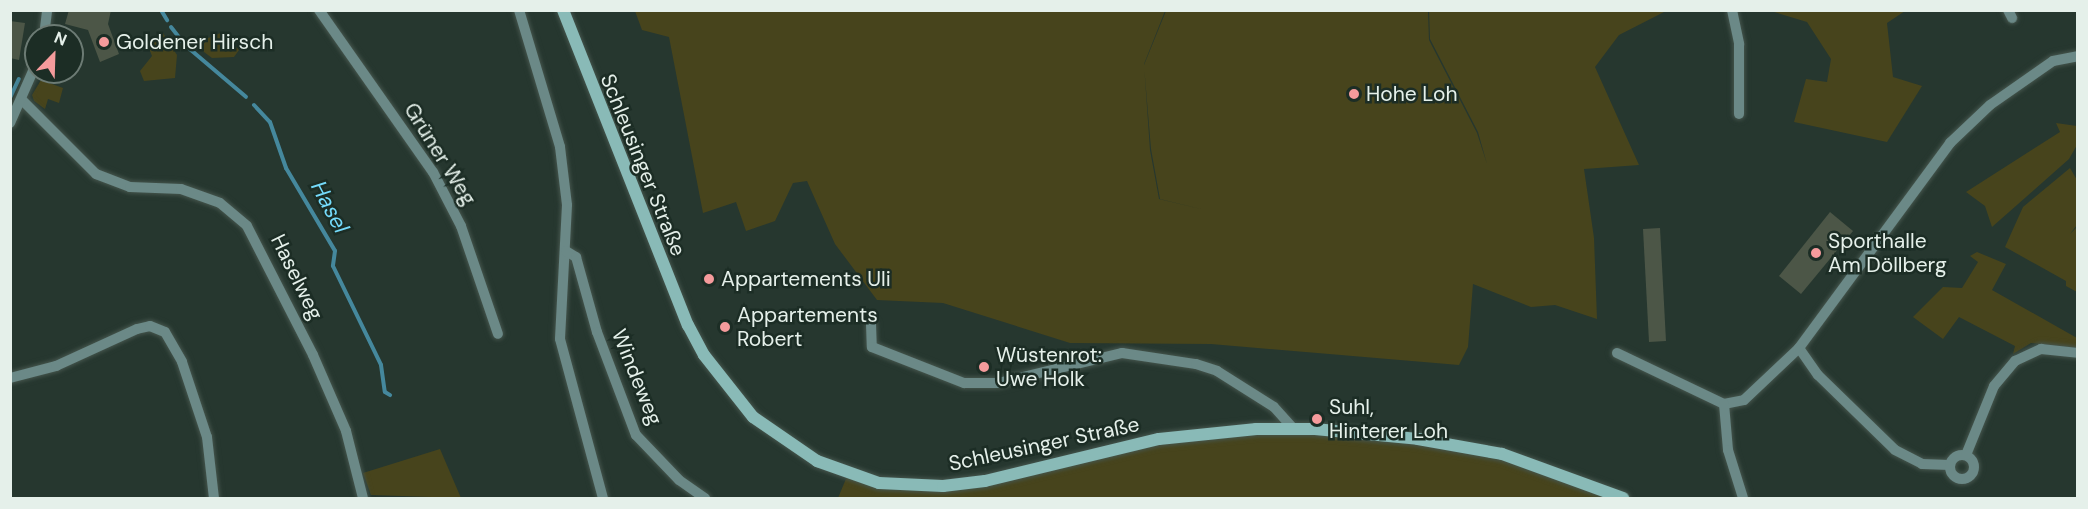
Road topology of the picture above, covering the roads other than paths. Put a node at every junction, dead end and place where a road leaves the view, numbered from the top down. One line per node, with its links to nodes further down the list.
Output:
1 (319, 10): 12 (street, Grüner Weg)
2 (519, 10): 10 (street, Windeweg)
3 (563, 10): 18 (main road, Schleusinger Straße)
4 (1732, 10): 8 (street)
5 (2078, 56): 13 (street)
6 (28, 84): 7 (street)
7 (22, 100): 9 (street); 22 (street, Haselweg)
8 (1739, 114)
9 (10, 123)
10 (566, 251): 23 (street, Windeweg); 24 (street, Windeweg)
11 (871, 324): 18 (street)
12 (498, 334)
13 (1799, 348): 17 (street); 20 (street)
14 (1617, 353): 17 (street)
15 (2078, 353): 19 (street)
16 (10, 378): 21 (street)
17 (1724, 404): 26 (street)
18 (1293, 428): 25 (main road, Schleusinger Straße)
19 (1966, 455): 20 (street); 20 (street)
20 (1950, 465)
21 (214, 498)
22 (363, 498)
23 (603, 498)
24 (705, 498)
25 (1623, 498)
26 (1743, 498)

